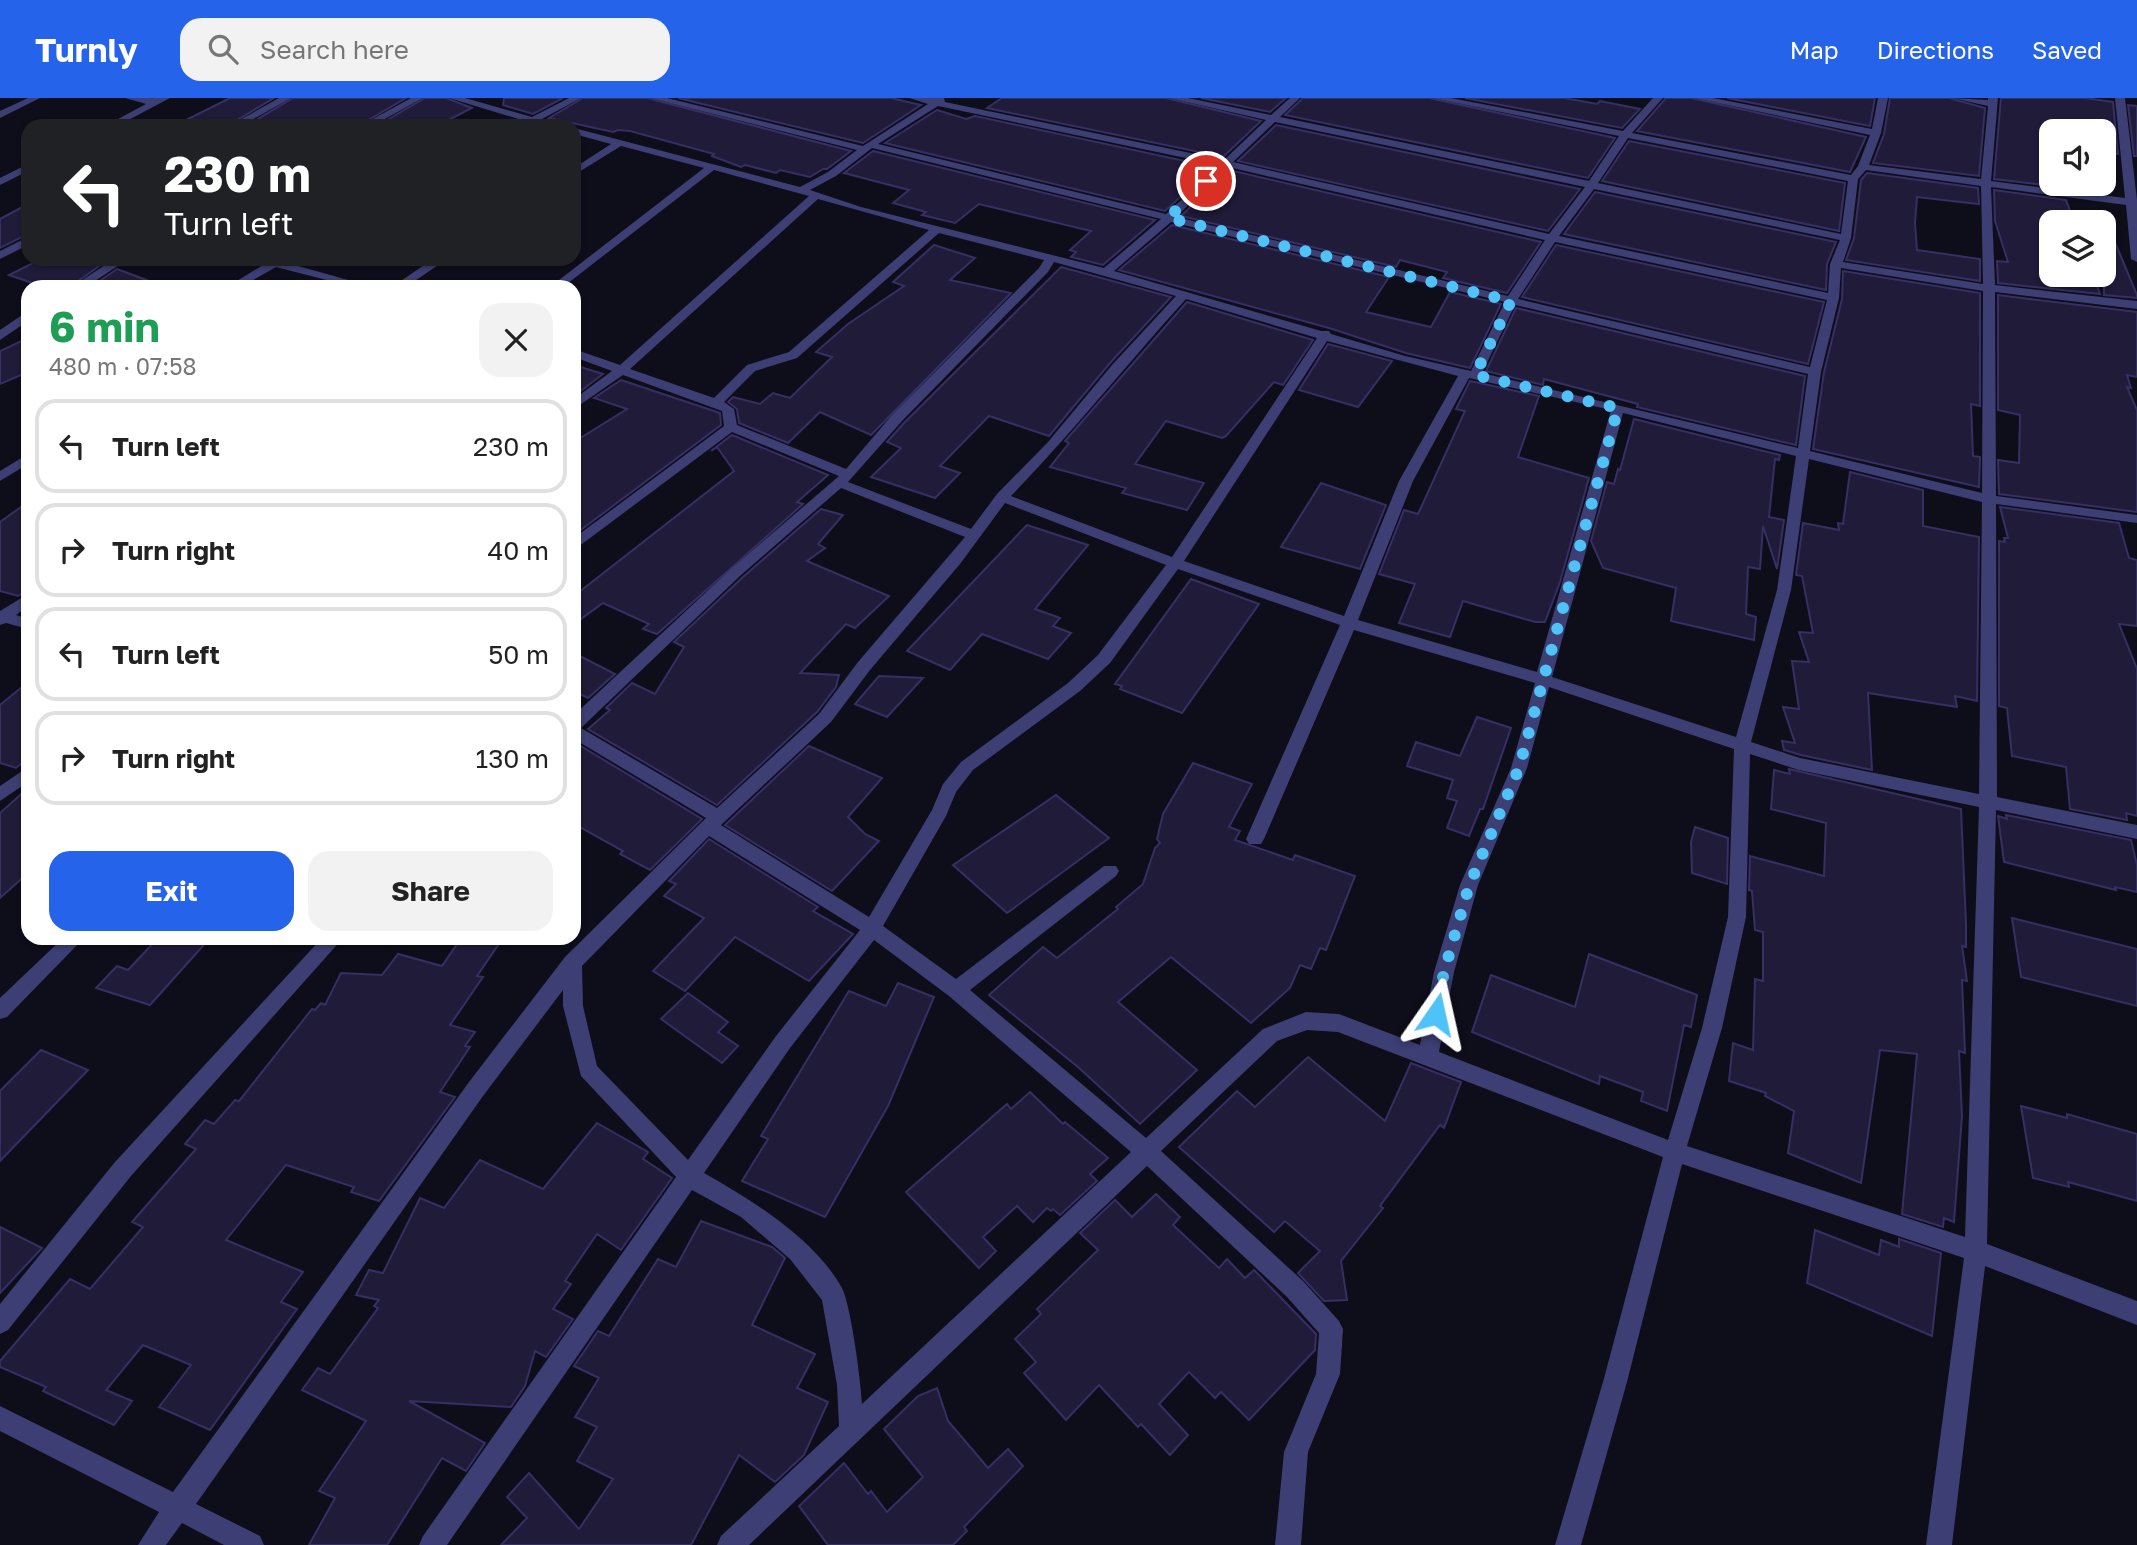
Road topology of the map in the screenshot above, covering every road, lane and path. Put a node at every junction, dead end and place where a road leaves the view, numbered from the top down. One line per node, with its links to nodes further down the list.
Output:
1 (35, 98): 20 (street)
2 (130, 98): 17 (street)
3 (286, 98): 22 (street)
4 (418, 98): 23 (street)
5 (454, 98): 24 (street)
6 (576, 98): 25 (street)
7 (655, 98): 31 (street)
8 (914, 98): 18 (street)
9 (1174, 98): 26 (street)
10 (1295, 98): 26 (street)
11 (1437, 98): 29 (street)
12 (1658, 98): 29 (street)
13 (1699, 98): 28 (street)
14 (1883, 98): 28 (street)
15 (1957, 98): 19 (street)
16 (2120, 98): 43 (street)
17 (161, 100): 21 (street)
18 (941, 101): 31 (street); 32 (street)
19 (1993, 101): 39 (street)
20 (0, 115)
21 (124, 119)
22 (247, 119)
23 (378, 119)
24 (529, 119)
25 (535, 119)
26 (1270, 119): 32 (street); 40 (street)
27 (581, 133): 30 (street)
28 (1876, 133): 35 (street)
29 (1625, 135): 37 (street); 40 (street)
30 (619, 143): 33 (street); 34 (street)
31 (868, 147): 41 (street); 44 (street)
32 (1225, 163): 44 (street); 46 (street)
33 (581, 167)
34 (712, 167): 41 (street); 62 (street)
35 (1863, 167): 37 (street); 39 (street)
36 (21, 171): 38 (street)
37 (1853, 179): 47 (street)
38 (0, 182)
39 (1986, 183): 43 (street); 63 (street)
40 (1591, 186): 46 (street); 47 (street)
41 (801, 190): 42 (street)
42 (816, 196): 45 (street); 72 (street)
43 (2134, 203): 51 (street)
44 (1168, 218): 57 (street); 66 (street)
45 (938, 229): 50 (street); 76 (street)
46 (1552, 238): 65 (street); 66 (street)
47 (1846, 238): 52 (street)
48 (21, 244): 49 (street)
49 (0, 256)
50 (1051, 258): 57 (street); 82 (street)
51 (2137, 259)
52 (1836, 264): 63 (street); 65 (street)
53 (111, 266): 58 (street)
54 (269, 266): 59 (street)
55 (295, 266): 60 (street)
56 (430, 266): 61 (street)
57 (1106, 272): 64 (street)
58 (89, 280)
59 (245, 280)
60 (343, 280)
61 (409, 280)
62 (565, 280)
63 (1989, 288): 67 (street); 84 (street)
64 (1184, 295): 69 (street); 83 (street)
65 (1833, 298): 73 (street)
66 (1511, 301): 73 (street); 74 (street)
67 (2137, 305)
68 (21, 320): 70 (street)
69 (1325, 334): 74 (street); 88 (street)
70 (0, 337)
71 (581, 356): 72 (street)
72 (620, 371): 75 (street); 76 (street)
73 (1815, 372): 79 (street)
74 (1470, 374): 77 (street); 92 (street)
75 (581, 400)
76 (716, 403): 78 (street)
77 (1618, 408): 79 (street); 93 (street)
78 (731, 427): 82 (street); 87 (street)
79 (1804, 455): 84 (street); 96 (street)
80 (21, 463): 81 (street)
81 (0, 477)
82 (844, 479): 86 (street); 94 (street)
83 (1002, 497): 86 (street); 88 (street)
84 (1987, 499): 85 (street); 99 (street)
85 (2137, 519)
86 (972, 535): 100 (street)
87 (581, 539)
88 (1175, 563): 92 (street); 104 (street)
89 (21, 604): 90 (street)
90 (1, 618): 91 (street)
91 (21, 622)
92 (1349, 623): 93 (street); 102 (street)
93 (1545, 680): 96 (street); 110 (street)
94 (581, 717)
95 (581, 735): 100 (street)
96 (1742, 746): 99 (street); 112 (street)
97 (21, 778): 98 (street)
98 (0, 795)
99 (1988, 800): 101 (street); 114 (street)
100 (714, 821): 104 (street); 107 (street)
101 (2137, 832)
102 (1255, 839)
103 (1110, 871): 108 (street)
104 (872, 928): 108 (street); 113 (street)
105 (68, 945): 109 (street)
106 (328, 945): 116 (street)
107 (572, 963): 113 (street); 119 (street)
108 (956, 990): 111 (street)
109 (0, 1011)
110 (1428, 1055): 111 (street); 112 (street)
111 (1146, 1152): 118 (street); 124 (street)
112 (1675, 1152): 114 (street); 125 (street)
113 (690, 1177): 118 (street); 122 (street)
114 (1976, 1251): 115 (street); 126 (street)
115 (2137, 1313)
116 (0, 1322)
117 (0, 1418): 119 (street)
118 (851, 1431): 123 (street)
119 (179, 1508): 120 (street); 121 (street)
120 (150, 1545)
121 (251, 1545)
122 (432, 1545)
123 (730, 1545)
124 (1288, 1545)
125 (1568, 1545)
126 (1939, 1545)

